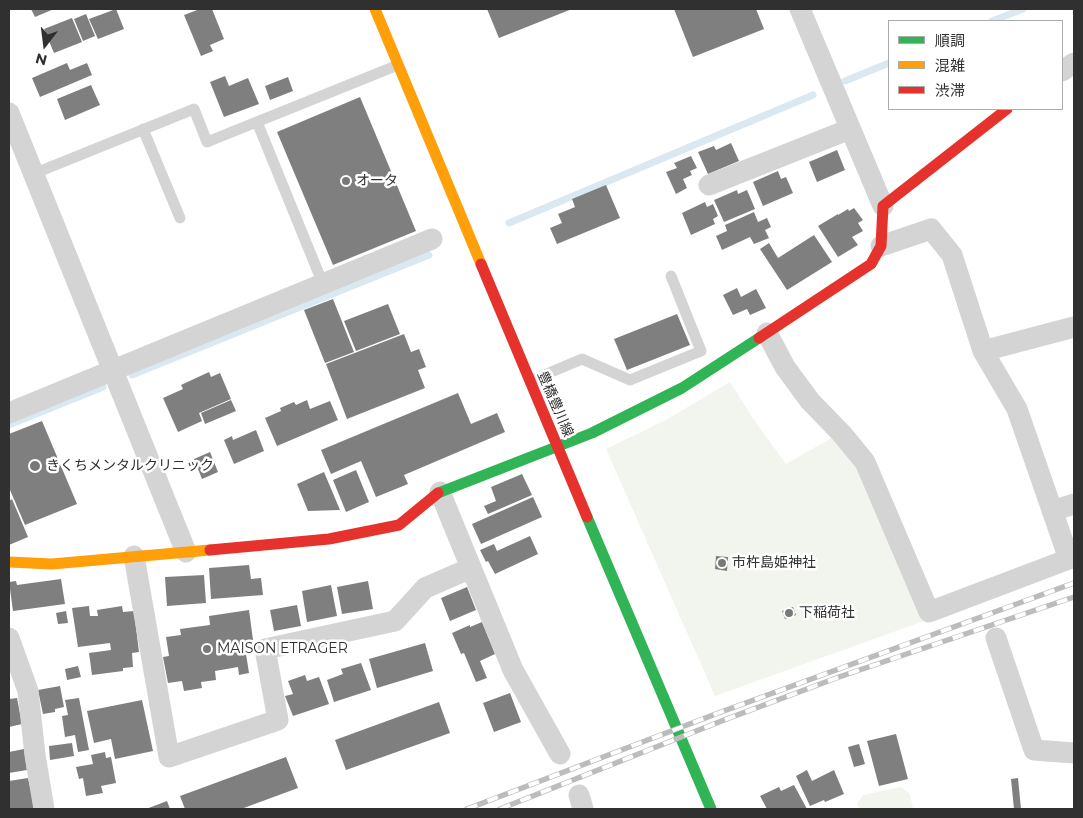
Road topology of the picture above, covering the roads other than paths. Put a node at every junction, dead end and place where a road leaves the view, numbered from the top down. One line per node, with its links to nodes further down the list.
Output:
1 (375, 9): 4 (street, 豊橋豊川線)
2 (800, 9): 10 (street)
3 (1074, 63): 5 (street)
4 (398, 65): 8 (lane); 23 (street, 豊橋豊川線)
5 (1063, 70)
6 (1006, 110): 13 (street)
7 (9, 113): 11 (street)
8 (257, 122): 9 (lane); 18 (lane)
9 (143, 129): 11 (lane); 14 (lane)
10 (850, 129): 12 (street); 13 (street)
11 (33, 174): 22 (street)
12 (709, 185)
13 (883, 206): 16 (street)
14 (180, 218)
15 (432, 239): 18 (street)
16 (881, 246): 20 (street); 21 (street)
17 (671, 276): 23 (lane)
18 (323, 284): 22 (street)
19 (1074, 327): 21 (street)
20 (767, 333): 25 (street); 28 (street)
21 (984, 350): 28 (street)
22 (113, 371): 24 (street); 29 (street)
23 (530, 381): 25 (street, 豊橋豊川線)
24 (9, 413)
25 (557, 447): 26 (street); 39 (street, 豊橋豊川線)
26 (440, 492): 29 (street); 32 (street)
27 (1074, 504): 28 (street)
28 (1052, 511)
29 (186, 552): 30 (street)
30 (134, 556): 31 (street); 32 (street)
31 (9, 562)
32 (471, 568): 37 (street)
33 (9, 638): 35 (street)
34 (996, 638): 36 (street)
35 (13, 661): 38 (street)
36 (1074, 753)
37 (560, 754)
38 (44, 809)
39 (711, 809)

